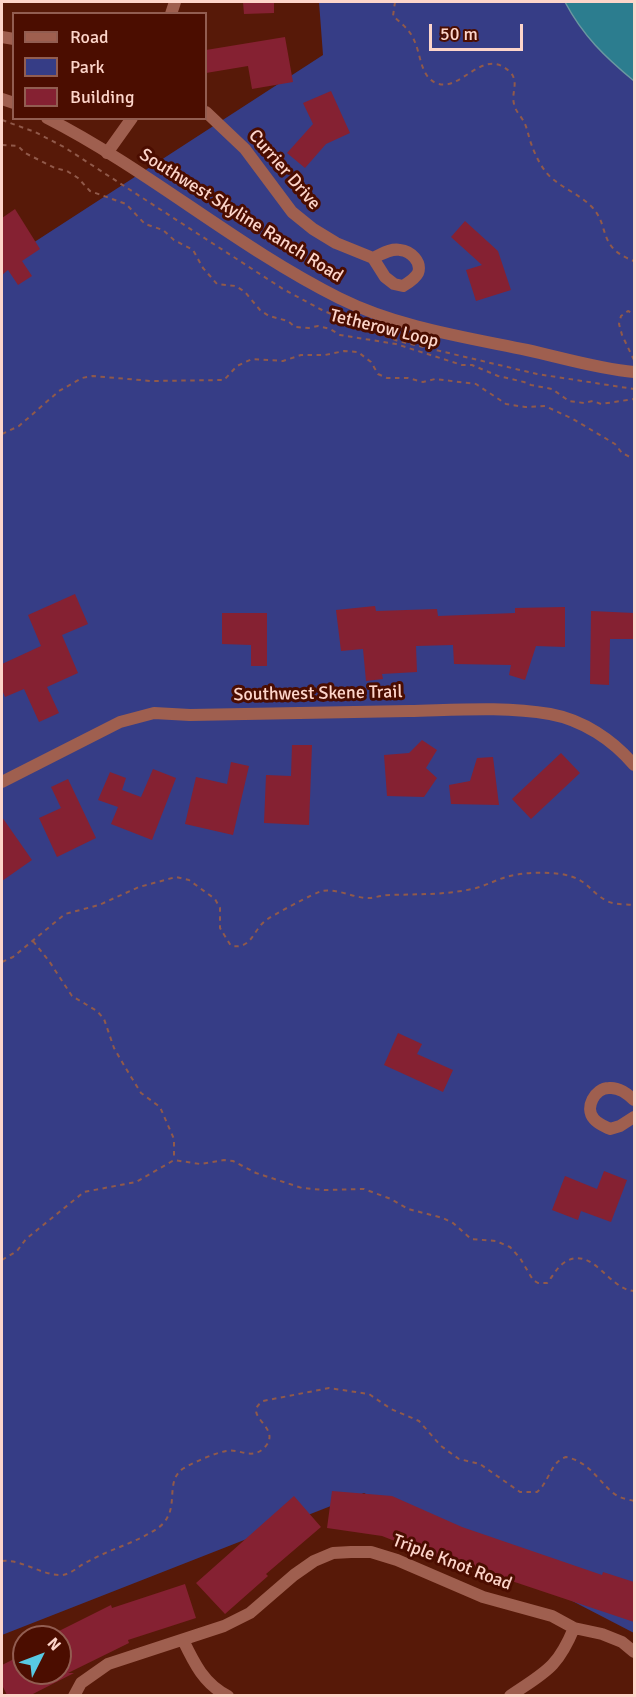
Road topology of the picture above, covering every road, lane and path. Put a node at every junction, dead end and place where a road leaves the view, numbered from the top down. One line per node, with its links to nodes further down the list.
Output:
1 (395, 2): 8 (path)
2 (207, 113): 7 (street, Currier Drive)
3 (50, 120): 6 (street, Southwest Skyline Ranch Road)
4 (129, 120): 6 (street)
5 (2, 146): 12 (path, Tetherow Loop)
6 (107, 153): 11 (street, Southwest Skyline Ranch Road)
7 (373, 258)
8 (634, 261)
9 (634, 314): 10 (path)
10 (634, 360)
11 (634, 372)
12 (634, 399)
13 (2, 435): 14 (path)
14 (634, 456)
15 (634, 765): 16 (street, Southwest Skene Trail)
16 (2, 782)
17 (634, 905): 18 (path)
18 (33, 941): 19 (path); 22 (path)
19 (2, 962)
20 (634, 1100): 21 (street)
21 (634, 1117)
22 (174, 1160): 23 (path); 24 (path)
23 (2, 1260)
24 (634, 1291)
25 (634, 1501): 26 (path)
26 (2, 1561)
27 (573, 1628): 28 (street, Triple Knot Road); 29 (street, Triple Knot Road); 32 (street)
28 (183, 1640): 30 (street, Triple Knot Road); 31 (street)
29 (634, 1652)
30 (74, 1695)
31 (228, 1695)
32 (510, 1695)

